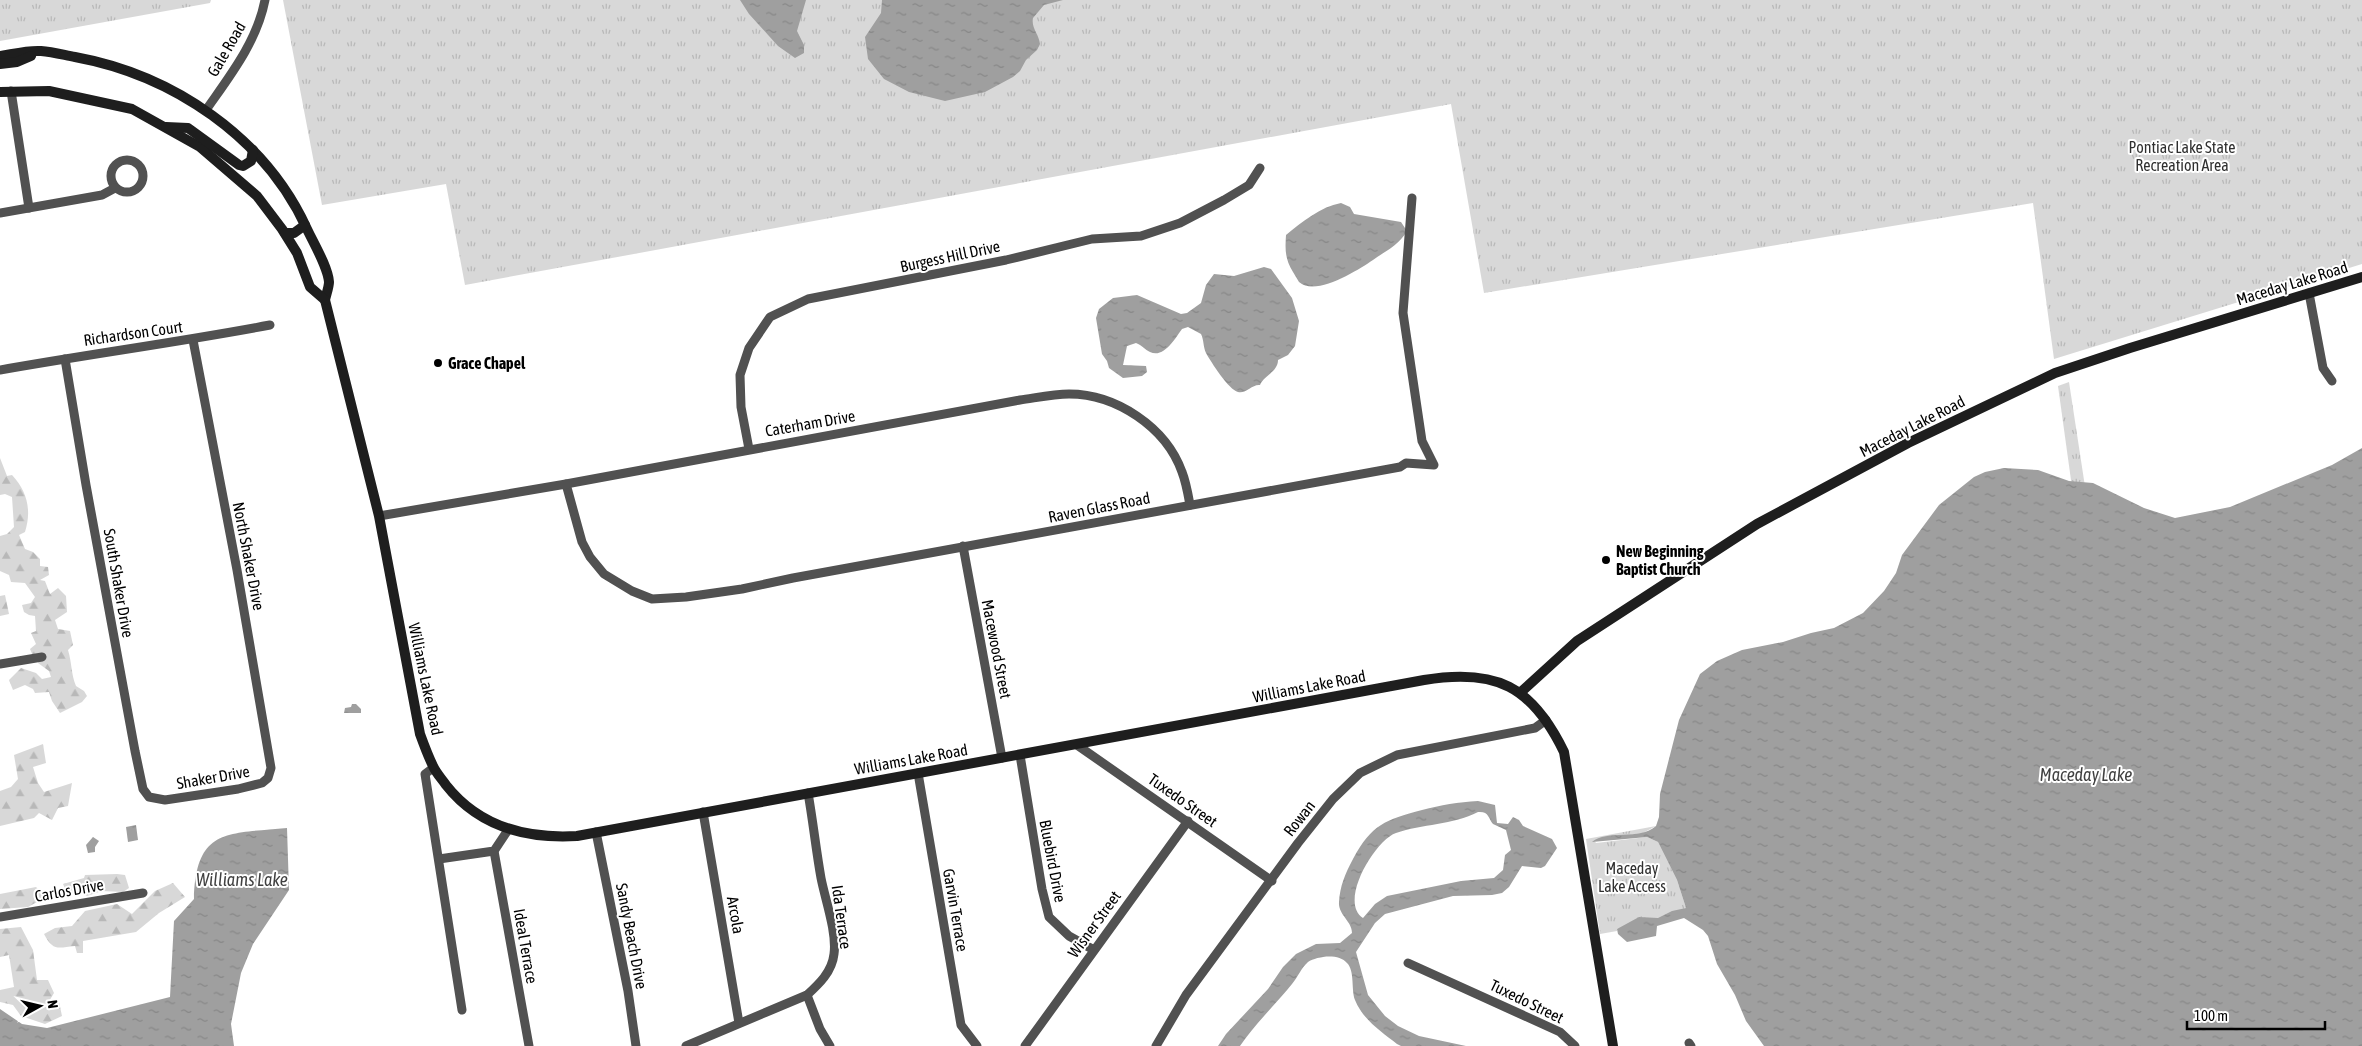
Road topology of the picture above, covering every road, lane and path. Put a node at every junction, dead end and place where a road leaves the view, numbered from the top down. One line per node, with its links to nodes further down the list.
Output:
1 (265, 0): 7 (street, Gale Road)
2 (41, 51): 3 (main road, Williams Lake Road); 4 (main road); 7 (main road, Williams Lake Road)
3 (0, 56)
4 (0, 64)
5 (0, 92): 6 (main road, Williams Lake Road)
6 (11, 92): 8 (main road, Williams Lake Road); 13 (street)
7 (206, 110): 9 (main road, Williams Lake Road)
8 (163, 126): 9 (main road); 16 (main road, Williams Lake Road)
9 (253, 150): 15 (main road, Williams Lake Road)
10 (1260, 168): 25 (street, Burgess Hill Drive)
11 (116, 188): 13 (street)
12 (1412, 198): 27 (street, Raven Glass Road)
13 (29, 208): 14 (street)
14 (0, 213)
15 (305, 225): 16 (main road); 19 (main road, Williams Lake Road)
16 (285, 233): 19 (main road, Williams Lake Road)
17 (2362, 277): 18 (main road, Maceday Lake Road)
18 (2309, 293): 24 (street); 32 (main road, Maceday Lake Road)
19 (325, 300): 28 (main road, Williams Lake Road)
20 (270, 325): 21 (street, Richardson Court)
21 (193, 340): 22 (street, Richardson Court); 39 (street, North Shaker Drive)
22 (65, 359): 23 (street, Richardson Court); 41 (street, South Shaker Drive)
23 (0, 370)
24 (2332, 382)
25 (749, 449): 26 (street, Caterham Drive); 27 (street, Caterham Drive)
26 (566, 484): 28 (street, Caterham Drive); 29 (street, Raven Glass Road)
27 (1190, 505): 29 (street, Raven Glass Road)
28 (379, 516): 37 (main road, Williams Lake Road)
29 (963, 546): 36 (street, Macewood Street)
30 (42, 657): 31 (street)
31 (0, 664)
32 (1521, 692): 33 (main road, Williams Lake Road); 34 (main road, Williams Lake Road)
33 (1546, 720): 48 (street, Rowan); 64 (main road, Williams Lake Road)
34 (1077, 745): 35 (main road, Williams Lake Road); 43 (street, Tuxedo Street)
35 (1020, 755): 36 (main road, Williams Lake Road); 51 (street, Bluebird Drive)
36 (1002, 758): 38 (main road, Williams Lake Road)
37 (433, 768): 44 (main road, Williams Lake Road); 47 (street)
38 (918, 773): 40 (main road, Williams Lake Road); 60 (street, Garvin Terrace)
39 (268, 778): 41 (street, Shaker Drive)
40 (808, 793): 42 (main road, Williams Lake Road); 53 (street, Ida Terrace)
41 (161, 800)
42 (703, 812): 45 (main road, Williams Lake Road); 55 (street, Arcola)
43 (1188, 821): 48 (street, Tuxedo Street); 51 (street, Wisner Street)
44 (508, 830): 45 (main road, Williams Lake Road); 46 (street)
45 (596, 832): 57 (street, Sandy Beach Drive)
46 (494, 851): 47 (street); 56 (street, Ideal Terrace)
47 (439, 859): 54 (street)
48 (1272, 881): 62 (street, Rowan)
49 (143, 892): 50 (street, Carlos Drive)
50 (0, 917)
51 (1094, 950): 61 (street, Wisner Street)
52 (1408, 963): 63 (street, Tuxedo Street)
53 (807, 995): 55 (street, Ida Terrace); 59 (street)
54 (462, 1010)
55 (739, 1023): 58 (street, Ida Terrace)
56 (529, 1046)
57 (636, 1046)
58 (686, 1046)
59 (830, 1046)
60 (977, 1046)
61 (1025, 1046)
62 (1156, 1046)
63 (1575, 1046)
64 (1613, 1046)

